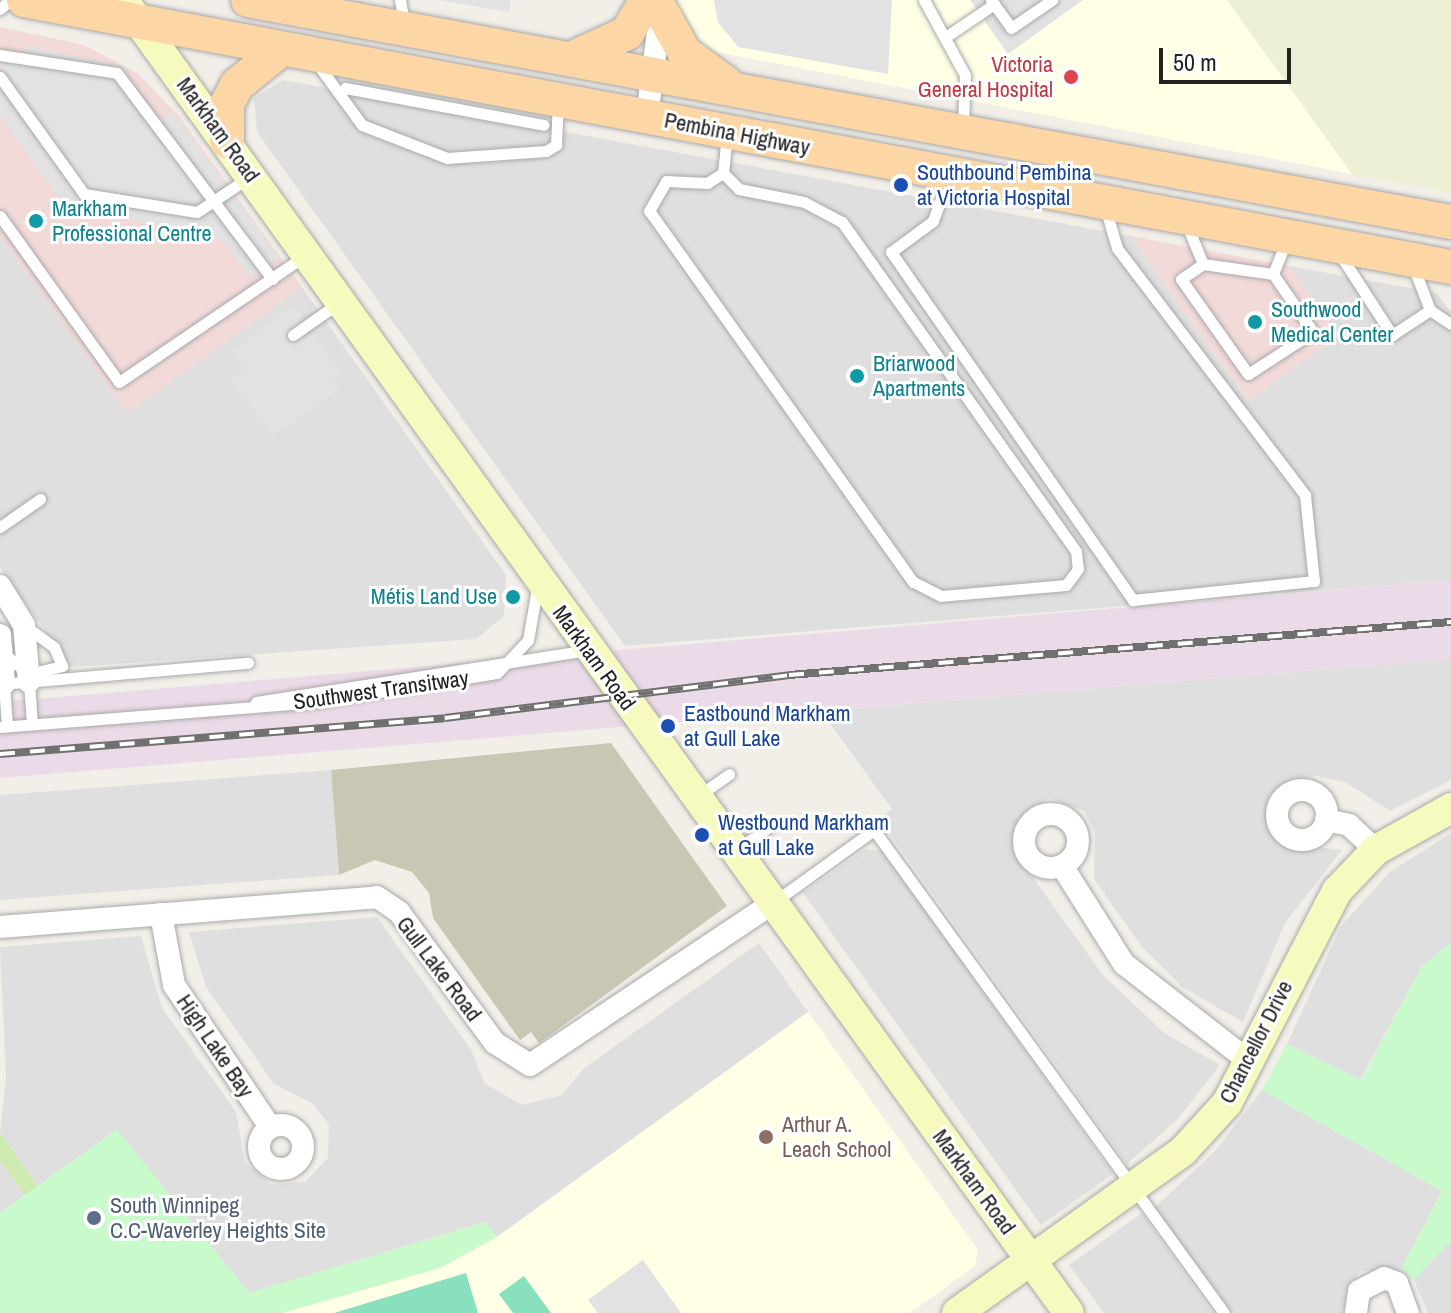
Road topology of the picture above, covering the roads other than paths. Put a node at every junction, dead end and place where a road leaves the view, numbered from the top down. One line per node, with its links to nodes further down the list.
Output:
1 (10, 0): 8 (lane)
2 (24, 0): 9 (main road, Pembina Highway)
3 (256, 0): 10 (main road, Pembina Highway)
4 (651, 0): 14 (main road); 15 (street); 18 (main road)
5 (924, 0): 11 (lane)
6 (1051, 0): 7 (lane)
7 (993, 2): 11 (lane)
8 (0, 9)
9 (131, 11): 12 (main road, Pembina Highway); 23 (street, Markham Road)
10 (402, 14): 14 (main road, Pembina Highway)
11 (947, 36): 21 (lane)
12 (296, 52): 19 (main road, Pembina Highway); 19 (lane); 23 (main road)
13 (0, 55): 27 (lane)
14 (572, 59): 15 (main road, Pembina Highway)
15 (653, 74): 18 (main road, Pembina Highway); 20 (street)
16 (0, 77): 27 (lane)
17 (345, 88): 19 (lane)
18 (736, 90): 21 (main road, Pembina Highway)
19 (551, 113): 20 (main road, Pembina Highway)
20 (647, 117): 22 (main road, Pembina Highway)
21 (963, 131): 25 (main road); 31 (main road, Pembina Highway)
22 (728, 133): 24 (lane); 25 (main road, Pembina Highway)
23 (227, 141): 26 (street, Markham Road)
24 (723, 173): 24 (lane)
25 (950, 173): 28 (main road, Pembina Highway); 28 (lane)
26 (251, 175): 27 (lane); 34 (street, Markham Road)
27 (213, 201): 39 (lane)
28 (1105, 202): 29 (main road, Pembina Highway)
29 (1183, 215): 32 (main road, Pembina Highway); 36 (lane)
30 (0, 216): 39 (lane)
31 (1451, 222)
32 (1287, 236): 33 (main road, Pembina Highway); 38 (lane)
33 (1335, 245): 35 (main road, Pembina Highway); 41 (lane)
34 (307, 254): 39 (lane); 40 (street, Markham Road)
35 (1413, 259): 37 (main road, Pembina Highway); 41 (lane)
36 (1203, 264): 38 (lane); 38 (lane)
37 (1451, 267)
38 (1273, 274)
39 (272, 279)
40 (341, 302): 43 (lane); 46 (street, Markham Road)
41 (1430, 310): 42 (lane)
42 (1451, 324)
43 (293, 335)
44 (40, 499): 45 (lane)
45 (0, 527)
46 (536, 577): 50 (street, Markham Road); 52 (lane)
47 (0, 586): 48 (street)
48 (24, 625): 53 (street); 53 (lane)
49 (1, 638): 53 (lane); 54 (street)
50 (587, 650): 52 (lane, Southwest Transitway); 58 (street, Markham Road)
51 (248, 663): 53 (lane)
52 (512, 664): 55 (lane, Southwest Transitway)
53 (28, 678): 54 (lane); 55 (lane)
54 (2, 684): 56 (lane)
55 (32, 724): 56 (lane, Southwest Transitway)
56 (4, 726)
57 (729, 774): 58 (lane)
58 (694, 798): 63 (street, Markham Road)
59 (1451, 808): 62 (street, Chancellor Drive)
60 (1326, 820): 62 (street)
61 (768, 828): 63 (lane)
62 (1376, 850): 68 (street, Chancellor Drive)
63 (732, 853): 65 (street, Markham Road)
64 (1062, 866): 68 (street)
65 (771, 904): 66 (street, Gull Lake Road); 70 (lane); 71 (street, Markham Road)
66 (161, 914): 67 (street, Gull Lake Road); 69 (street, High Lake Bay)
67 (0, 927)
68 (1250, 1062): 70 (street, Chancellor Drive)
69 (270, 1127)
70 (1136, 1188): 71 (street, Chancellor Drive); 74 (lane)
71 (1032, 1261): 72 (street, Chancellor Drive); 73 (street, Markham Road)
72 (957, 1313)
73 (1069, 1313)
74 (1224, 1313)
75 (1356, 1313): 76 (street)
76 (1408, 1313)

